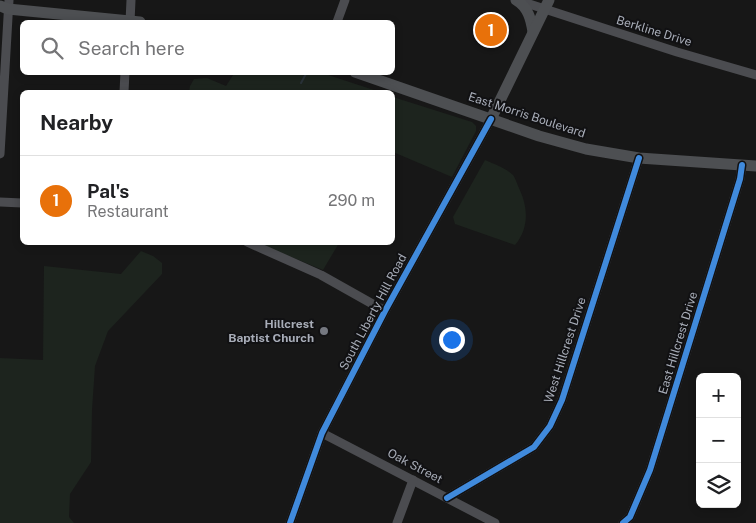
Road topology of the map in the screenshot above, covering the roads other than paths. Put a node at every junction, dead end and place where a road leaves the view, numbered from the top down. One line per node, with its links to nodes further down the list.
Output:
1 (131, 0): 7 (street)
2 (345, 0): 8 (street)
3 (517, 0): 5 (street, Berkline Drive); 9 (main road)
4 (6, 5): 6 (main road); 15 (street)
5 (547, 5): 9 (main road, South Liberty Hill Road); 12 (street, Berkline Drive)
6 (118, 20)
7 (133, 20)
8 (338, 20)
9 (533, 33): 14 (main road, South Liberty Hill Road)
10 (125, 75): 13 (street)
11 (364, 75): 14 (main road, East Morris Boulevard)
12 (756, 75)
13 (124, 90)
14 (491, 118): 16 (main road, East Morris Boulevard); 22 (street, South Liberty Hill Road)
15 (0, 154)
16 (639, 158): 17 (main road, East Morris Boulevard); 25 (street, West Hillcrest Drive)
17 (742, 165): 18 (main road, East Morris Boulevard); 29 (street, East Hillcrest Drive)
18 (756, 166)
19 (0, 202): 20 (street)
20 (20, 203)
21 (254, 245): 22 (street)
22 (385, 311): 23 (street, South Liberty Hill Road)
23 (322, 432): 24 (street, Oak Street); 26 (street, South Liberty Hill Road)
24 (413, 480): 25 (street, Oak Street); 27 (street)
25 (447, 498): 28 (street, Oak Street)
26 (290, 523)
27 (398, 523)
28 (494, 523)
29 (623, 523)

